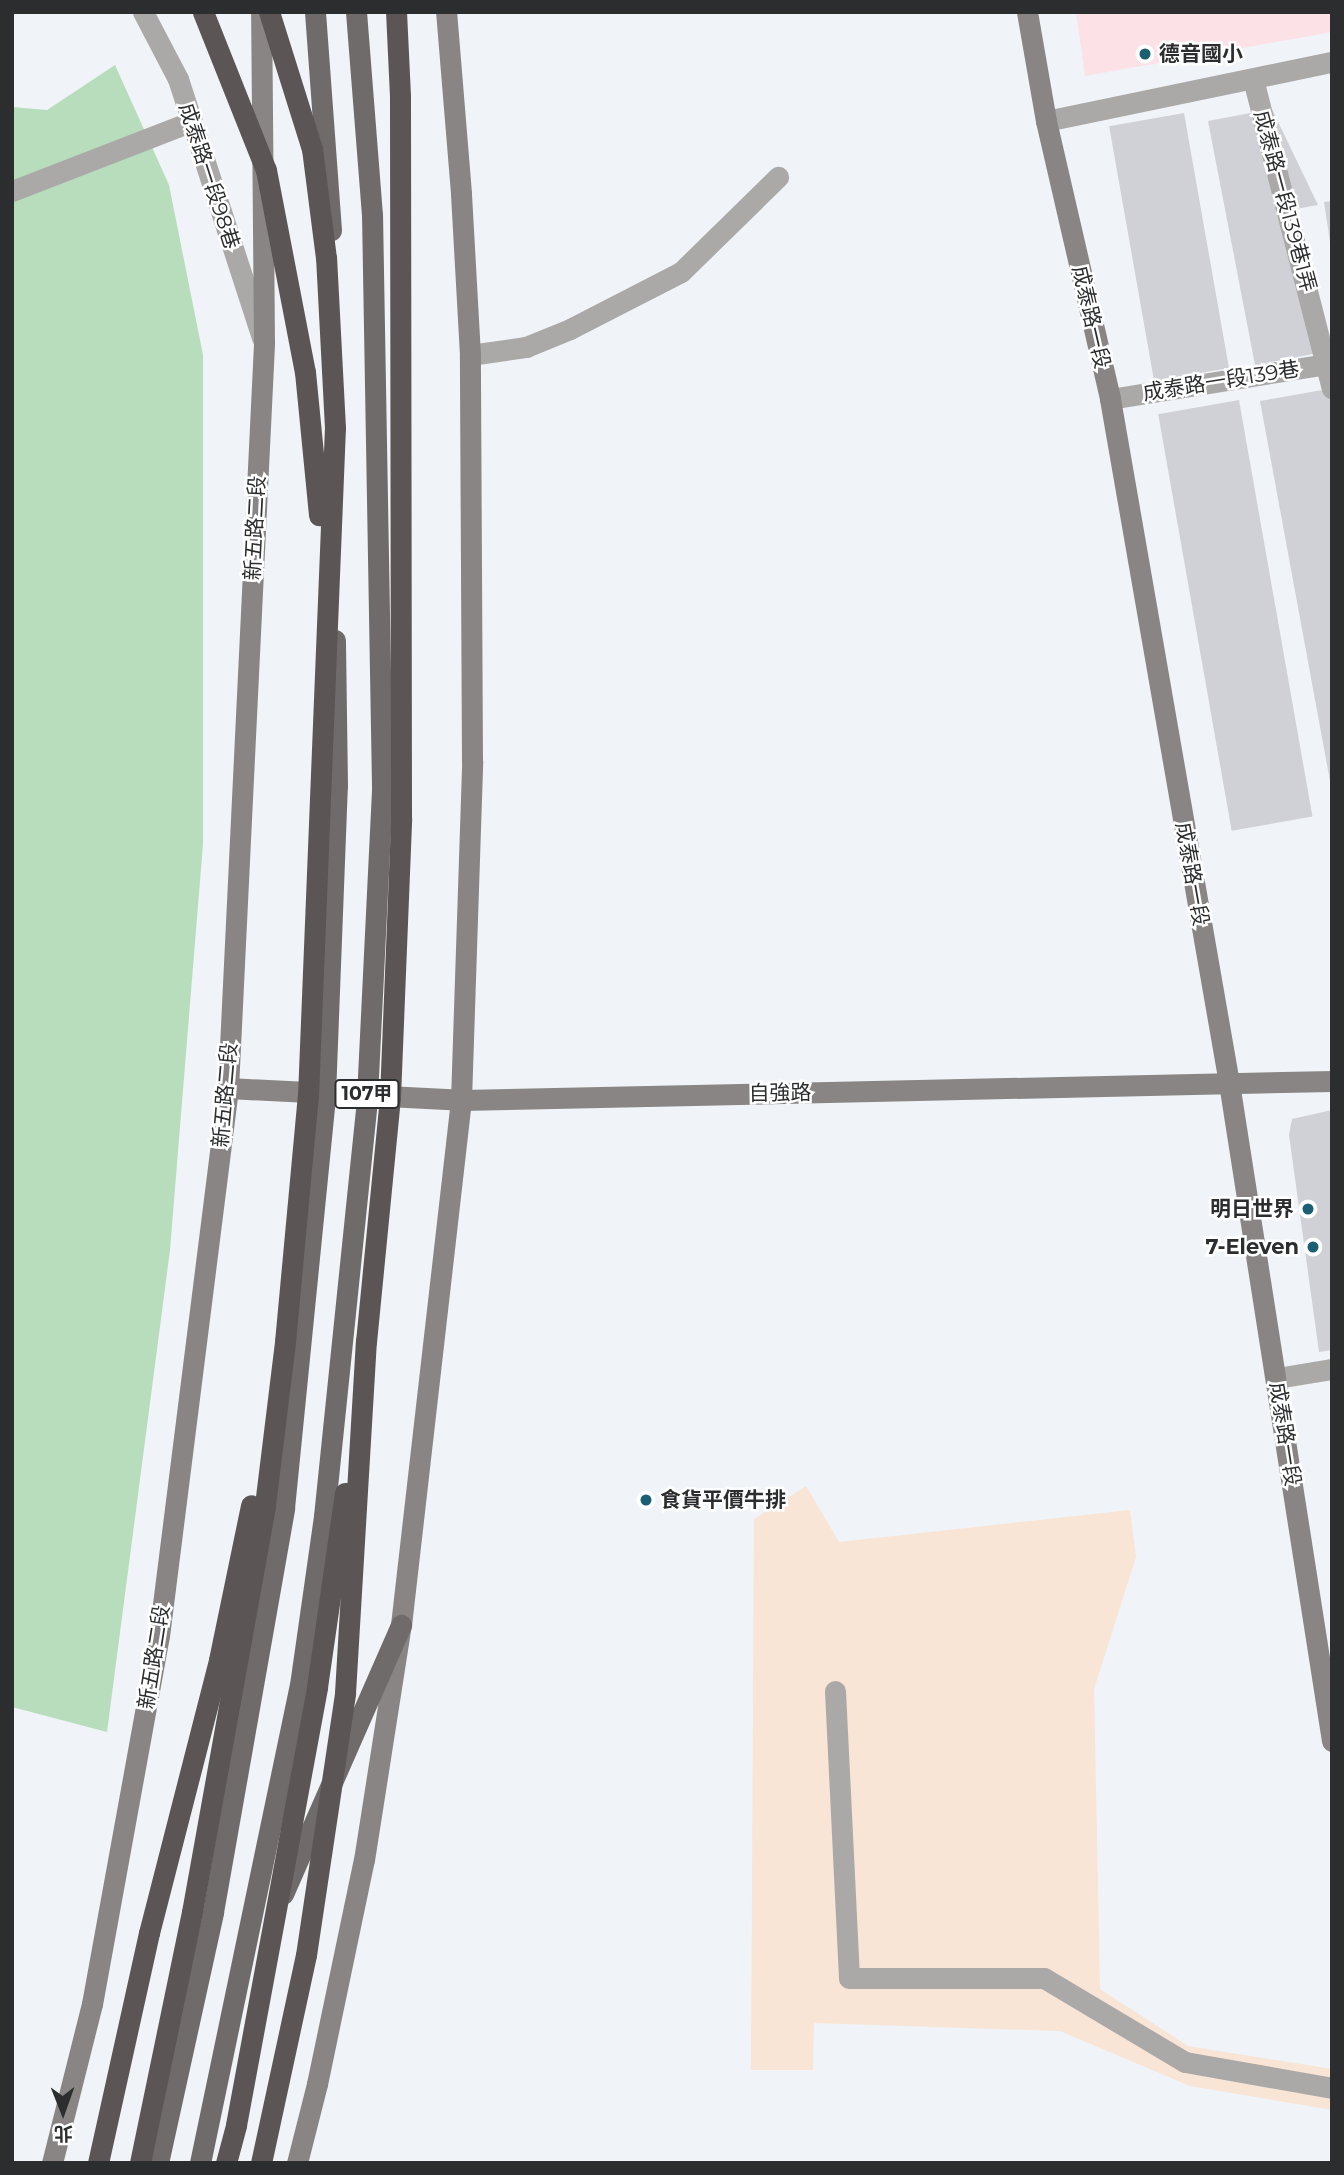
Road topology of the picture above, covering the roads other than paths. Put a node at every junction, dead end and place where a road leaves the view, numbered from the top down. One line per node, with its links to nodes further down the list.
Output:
1 (143, 12): 13 (street, 成泰路一段98巷)
2 (203, 12): 21 (highway)
3 (261, 12): 16 (main road, 新五路二段)
4 (270, 12): 21 (highway)
5 (315, 12): 25 (main road, 107甲)
6 (356, 12): 26 (main road, 107甲)
7 (396, 12): 29 (highway)
8 (446, 12): 17 (main road)
9 (1027, 12): 12 (main road, 成泰路一段)
10 (1332, 62): 11 (street)
11 (1253, 79): 12 (street); 18 (street, 成泰路一段139巷1弄)
12 (1046, 121): 20 (main road, 成泰路一段)
13 (190, 122): 15 (street); 16 (street, 成泰路一段98巷)
14 (778, 177): 17 (street)
15 (12, 191)
16 (264, 344): 24 (main road, 新五路二段)
17 (470, 355): 27 (main road)
18 (1330, 363): 19 (street, 成泰路一段139巷1弄); 20 (street, 成泰路一段139巷)
19 (1332, 388)
20 (1110, 399): 23 (main road, 成泰路一段)
21 (326, 593): 28 (highway)
22 (1332, 1080): 23 (main road, 自強路)
23 (1228, 1083): 27 (main road, 自強路); 31 (main road, 成泰路一段)
24 (228, 1088): 25 (main road, 自強路); 37 (main road, 新五路二段)
25 (325, 1095): 26 (main road, 自強路); 40 (main road, 107甲)
26 (367, 1097): 27 (main road, 自強路); 35 (main road, 107甲)
27 (461, 1100): 32 (main road)
28 (285, 1342): 38 (highway); 39 (highway)
29 (366, 1342): 42 (highway); 43 (highway)
30 (1332, 1369): 31 (street)
31 (1276, 1378): 34 (main road, 成泰路一段)
32 (401, 1625): 35 (main road); 44 (main road)
33 (835, 1691): 36 (street)
34 (1332, 1741)
35 (235, 2005): 41 (main road, 107甲)
36 (1332, 2088)
37 (52, 2163)
38 (97, 2163)
39 (140, 2163)
40 (158, 2163)
41 (200, 2163)
42 (226, 2163)
43 (261, 2163)
44 (297, 2163)

